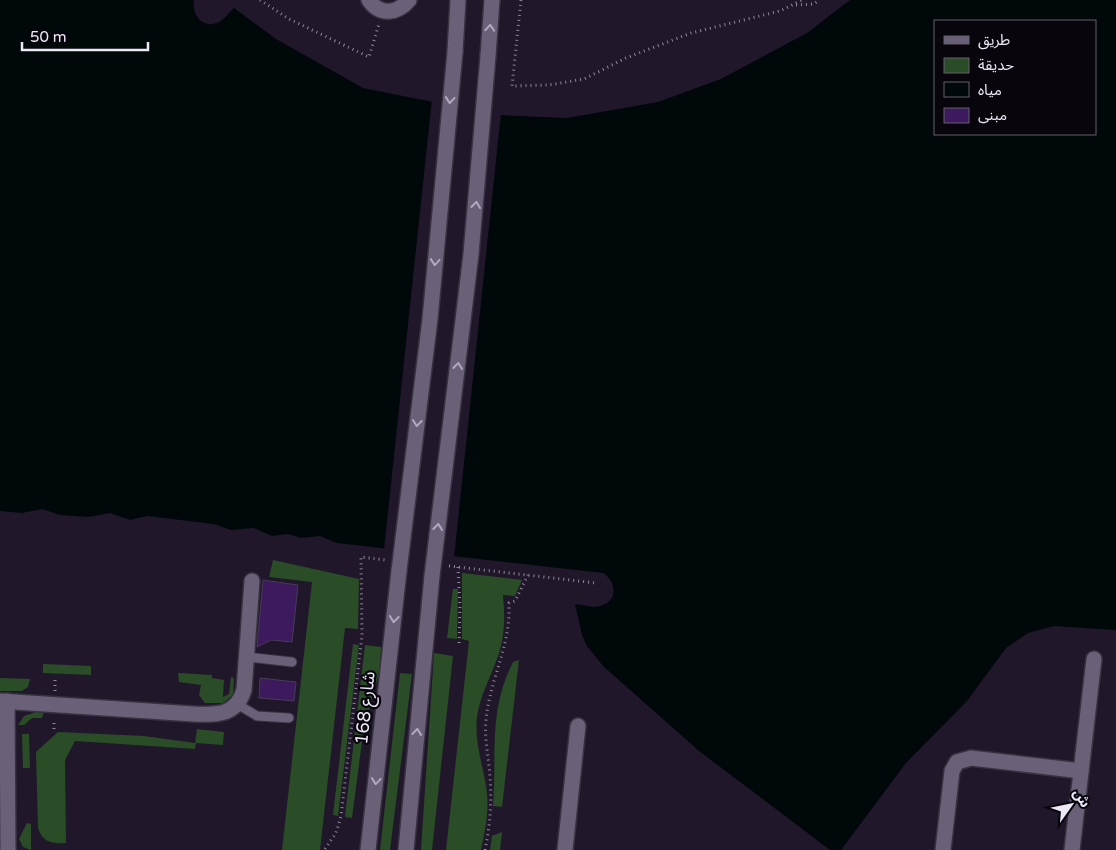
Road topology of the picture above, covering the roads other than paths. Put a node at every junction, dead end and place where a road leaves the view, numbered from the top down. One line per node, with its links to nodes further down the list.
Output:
1 (369, 0): 2 (street)
2 (409, 0)
3 (458, 0): 15 (street, شارع 168, one-way to 15, bridge)
4 (492, 0): 16 (street, one-way to 4, bridge)
5 (252, 581): 6 (street)
6 (247, 657): 8 (lane); 10 (street)
7 (1094, 659): 13 (street)
8 (292, 662)
9 (3, 701): 10 (street); 14 (street)
10 (237, 704): 11 (lane)
11 (288, 718)
12 (578, 726): 17 (street)
13 (1081, 771): 18 (street); 19 (street)
14 (8, 850)
15 (368, 850)
16 (406, 850)
17 (565, 850)
18 (943, 850)
19 (1072, 850)

